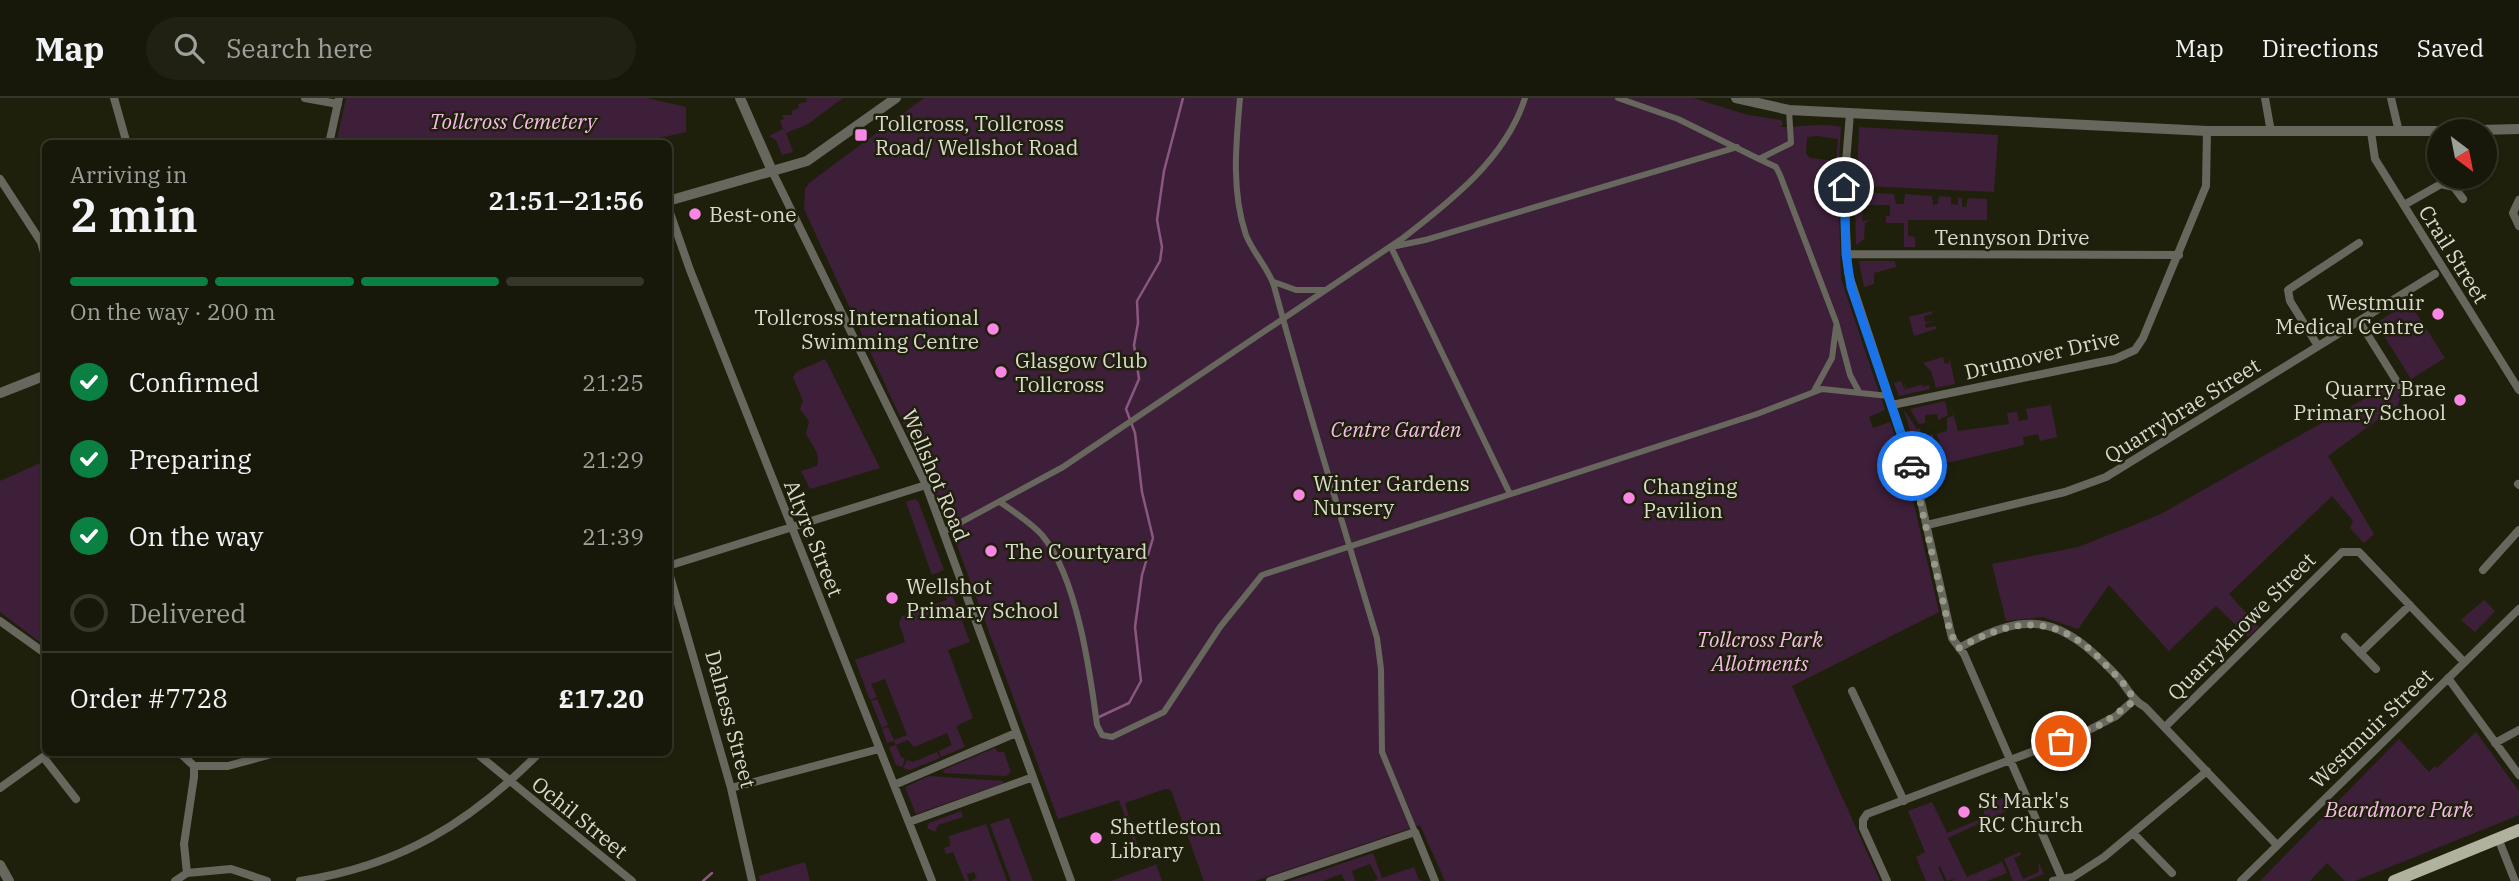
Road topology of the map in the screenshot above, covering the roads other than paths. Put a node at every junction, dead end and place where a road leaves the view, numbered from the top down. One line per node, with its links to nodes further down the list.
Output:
1 (114, 98): 21 (street)
2 (304, 98): 11 (street)
3 (740, 98): 25 (street)
4 (896, 98): 25 (street)
5 (1240, 98): 39 (street)
6 (1525, 98): 35 (street)
7 (1618, 98): 23 (street)
8 (1736, 98): 12 (street)
9 (2265, 98): 18 (street)
10 (2391, 98): 20 (street)
11 (339, 101): 22 (street)
12 (1789, 104): 13 (street); 24 (street)
13 (1850, 113): 16 (street); 36 (street)
14 (2519, 129): 15 (street)
15 (2497, 130)
16 (2207, 131): 18 (street); 37 (street, Drumover Drive)
17 (2427, 131): 20 (street)
18 (2271, 132): 19 (street)
19 (2371, 132): 20 (street); 30 (street, Crail Street)
20 (2399, 132)
21 (126, 140)
22 (330, 140)
23 (1737, 147): 24 (street); 35 (street)
24 (1759, 159): 43 (street)
25 (773, 173): 27 (street); 52 (street, Wellshot Road)
26 (0, 179): 34 (street)
27 (672, 200)
28 (2463, 200): 30 (street)
29 (2519, 200): 32 (street)
30 (2404, 205): 47 (street, Crail Street)
31 (672, 219): 56 (street, Altyre Street)
32 (2519, 226)
33 (2359, 243): 44 (street)
34 (42, 246)
35 (1391, 247): 40 (street); 53 (street)
36 (1846, 254): 37 (street, Tennyson Drive); 51 (street)
37 (2179, 255): 51 (street, Drumover Drive)
38 (2435, 274): 42 (street, Quarrybrae Street)
39 (1273, 282): 40 (street); 41 (street)
40 (1326, 289): 41 (street)
41 (1283, 318): 54 (street); 59 (street)
42 (2359, 321): 44 (street, Quarrybrae Street); 46 (street)
43 (1836, 322): 48 (street); 49 (street)
44 (2318, 346): 55 (street, Quarrybrae Street)
45 (42, 377): 50 (street)
46 (2399, 385)
47 (2519, 390)
48 (1814, 391): 49 (street); 53 (street)
49 (1859, 392): 51 (street)
50 (0, 393)
51 (1890, 401): 55 (street)
52 (926, 485): 56 (street); 58 (street, Wellshot Road)
53 (1510, 494): 59 (street)
54 (1000, 502): 58 (street); 59 (street)
55 (1927, 526): 67 (street)
56 (791, 528): 60 (street); 79 (street, Altyre Street)
57 (2519, 530): 61 (street)
58 (943, 532): 77 (street, Wellshot Road)
59 (1349, 544): 99 (street)
60 (672, 567)
61 (2483, 570)
62 (672, 582): 94 (street, Dalness Street)
63 (2410, 605): 69 (street); 70 (street, Quarryknowe Street); 75 (street, Quarryknowe Street)
64 (2519, 609): 70 (street, Westmuir Street)
65 (3, 626): 68 (street)
66 (2346, 637): 69 (street)
67 (1959, 648): 74 (street); 86 (street)
68 (42, 651)
69 (2360, 653): 71 (street)
70 (2464, 662): 72 (street, Westmuir Street)
71 (2376, 669)
72 (2448, 678): 78 (street); 102 (street, Westmuir Street)
73 (1852, 691): 96 (street)
74 (2134, 701): 75 (street); 86 (street)
75 (2165, 727): 88 (street)
76 (2519, 730): 78 (street)
77 (1016, 733): 90 (street, Wellshot Road); 92 (street)
78 (2495, 743): 89 (street)
79 (880, 749): 92 (street, Altyre Street); 94 (street)
80 (46, 756): 93 (street)
81 (48, 756): 95 (street)
82 (183, 756): 87 (street)
83 (263, 756): 87 (street)
84 (480, 756): 91 (street, Ochil Street)
85 (536, 756): 91 (street)
86 (2009, 761): 96 (street); 108 (street)
87 (194, 766): 104 (street)
88 (2207, 771): 100 (street); 102 (street)
89 (2519, 775)
90 (1033, 776): 97 (street); 115 (street, Wellshot Road)
91 (510, 783): 107 (street, Ochil Street); 112 (street)
92 (894, 785): 97 (street, Altyre Street)
93 (0, 788)
94 (731, 788): 113 (street, Dalness Street)
95 (76, 799)
96 (1904, 801): 118 (street)
97 (909, 822): 114 (street, Altyre Street)
98 (2519, 830): 101 (main road)
99 (1415, 832): 116 (street); 117 (street)
100 (2134, 834): 105 (street); 108 (street)
101 (2498, 838): 119 (main road); 120 (street)
102 (2276, 844): 106 (street, Westmuir Street)
103 (0, 865): 109 (street)
104 (187, 873): 110 (street); 111 (street)
105 (2172, 873)
106 (2245, 878)
107 (627, 880)
108 (2059, 880)
109 (9, 881)
110 (174, 881)
111 (267, 881)
112 (300, 881)
113 (752, 881)
114 (932, 881)
115 (1071, 881)
116 (1269, 881)
117 (1435, 881)
118 (1887, 881)
119 (2394, 881)
120 (2515, 881)

